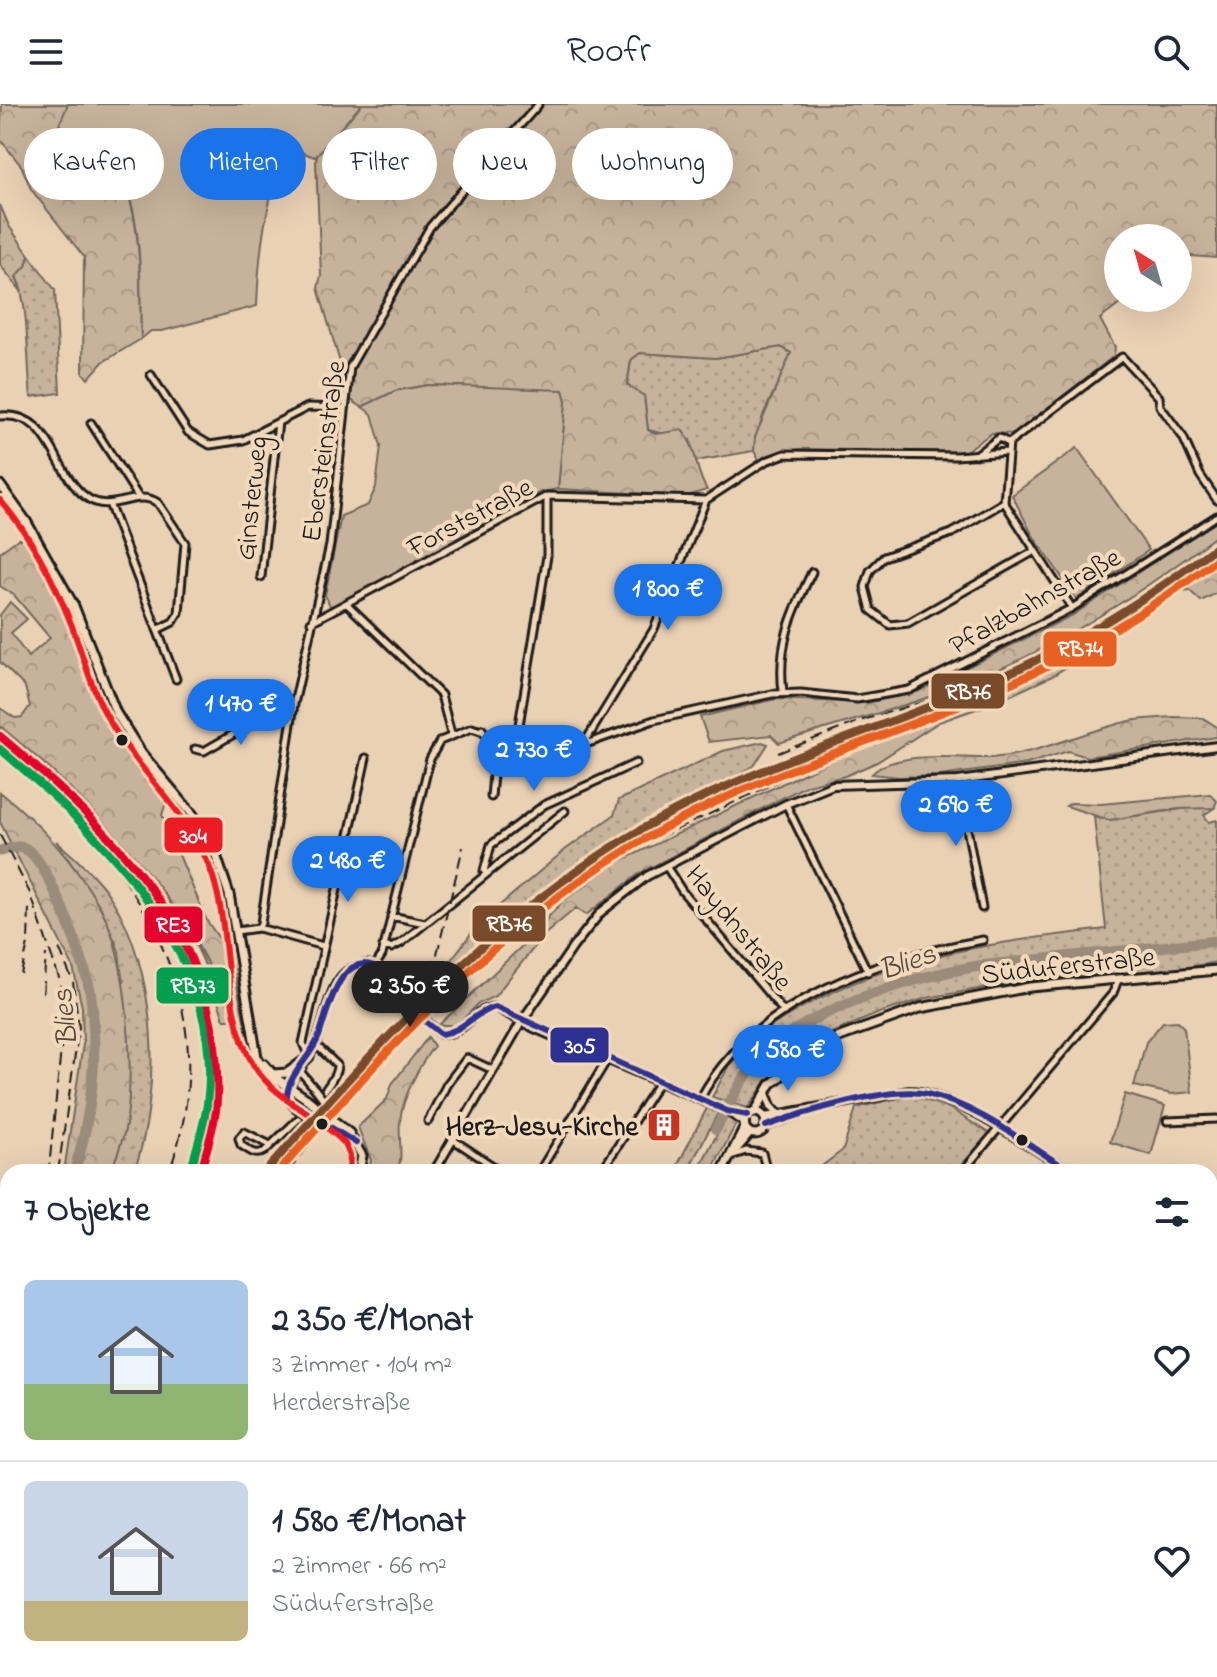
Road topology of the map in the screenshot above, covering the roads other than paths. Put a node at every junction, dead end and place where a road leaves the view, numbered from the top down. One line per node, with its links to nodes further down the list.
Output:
1 (538, 105): 3 (street, Ebersteinstraße)
2 (151, 375): 5 (street)
3 (343, 408): 5 (street); 23 (street, Ebersteinstraße)
4 (0, 416): 16 (street)
5 (278, 422): 20 (street, Ginsterweg)
6 (91, 423): 12 (street)
7 (1009, 443): 8 (street); 9 (street); 14 (street)
8 (1007, 452): 9 (street); 15 (street)
9 (975, 455): 13 (street)
10 (0, 485): 46 (main road)
11 (547, 496): 13 (street, Forststraße); 21 (street, Forststraße); 30 (street)
12 (139, 498): 16 (street); 24 (street)
13 (706, 500): 32 (street)
14 (1217, 500)
15 (1004, 502): 18 (street); 18 (street)
16 (110, 506): 24 (street)
17 (1217, 516): 22 (street, Pfalzbahnstraße)
18 (1033, 552): 22 (street)
19 (812, 572): 26 (street)
20 (261, 577)
21 (347, 604): 23 (street, Forststraße); 29 (street)
22 (1072, 608): 26 (street, Pfalzbahnstraße)
23 (311, 622): 27 (street, Ebersteinstraße)
24 (157, 630): 25 (street)
25 (176, 679)
26 (783, 692): 32 (street, Pfalzbahnstraße)
27 (294, 704): 33 (street); 45 (street, Ebersteinstraße)
28 (482, 729): 29 (street); 30 (street, Pfalzbahnstraße); 37 (street)
29 (451, 734): 43 (street)
30 (516, 743): 32 (street, Pfalzbahnstraße)
31 (1217, 746): 36 (street)
32 (582, 747)
33 (195, 749)
34 (366, 758): 48 (street)
35 (636, 763): 41 (street)
36 (958, 781): 38 (street); 42 (street)
37 (491, 797)
38 (786, 804): 40 (street); 52 (street)
39 (565, 811): 41 (street)
40 (666, 866): 54 (street, Haydnstraße); 55 (street)
41 (484, 873): 44 (street)
42 (982, 908)
43 (391, 916): 44 (street); 49 (street)
44 (426, 923): 49 (street)
45 (259, 928): 46 (street); 48 (street)
46 (236, 931): 57 (main road)
47 (983, 940): 52 (street)
48 (323, 946): 58 (street)
49 (383, 946): 50 (street)
50 (375, 966): 55 (street); 56 (street)
51 (1217, 970): 53 (main road, Süduferstraße)
52 (868, 972): 54 (street)
53 (1118, 980): 60 (main road, Süduferstraße); 75 (street)
54 (784, 1012): 67 (street)
55 (522, 1021): 59 (street); 62 (street)
56 (316, 1045): 58 (street); 79 (street)
57 (257, 1048): 63 (main road); 68 (main road)
58 (309, 1057): 61 (street); 63 (main road)
59 (607, 1060): 64 (street); 84 (street)
60 (794, 1064): 66 (main road, Süduferstraße); 72 (main road, Süduferstraße)
61 (299, 1070): 65 (street); 76 (street, bridge)
62 (493, 1070): 73 (street); 77 (street)
63 (271, 1074): 65 (main road)
64 (659, 1082): 67 (street); 85 (street)
65 (288, 1086): 68 (street); 76 (main road, bridge)
66 (767, 1096): 70 (street); 72 (main road, Süduferstraße)
67 (700, 1099): 72 (street)
68 (287, 1100): 78 (main road, bridge)
69 (804, 1112): 70 (street); 72 (street); 75 (street)
70 (781, 1115): 72 (street)
71 (1217, 1119): 74 (street)
72 (752, 1120): 80 (main road)
73 (428, 1121)
74 (1167, 1121)
75 (999, 1129): 88 (street); 89 (street)
76 (349, 1133): 78 (main road, bridge)
77 (452, 1139): 82 (street); 83 (street)
78 (356, 1143): 81 (main road)
79 (270, 1145): 79 (street)
80 (730, 1156): 86 (main road); 87 (street)
81 (360, 1164)
82 (438, 1164)
83 (490, 1164)
84 (544, 1164)
85 (606, 1164)
86 (726, 1164)
87 (765, 1164)
88 (969, 1164)
89 (1058, 1164)

